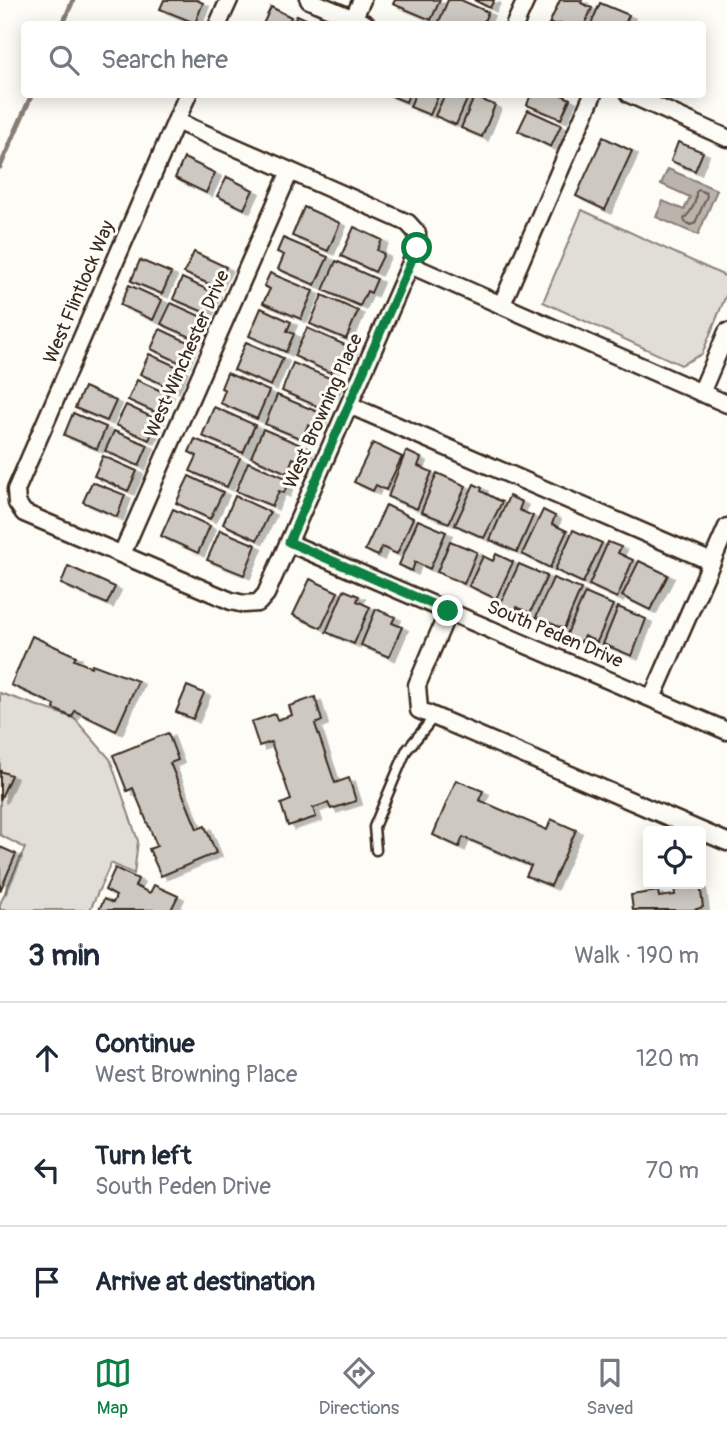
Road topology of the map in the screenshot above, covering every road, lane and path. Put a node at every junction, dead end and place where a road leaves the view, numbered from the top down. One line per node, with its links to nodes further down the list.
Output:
1 (229, 0): 5 (street)
2 (309, 0): 6 (street)
3 (362, 0): 7 (street)
4 (526, 0): 8 (street)
5 (219, 21)
6 (358, 21)
7 (360, 21)
8 (516, 21)
9 (186, 98): 12 (street, West Flintlock Way)
10 (591, 98): 16 (street)
11 (638, 98): 13 (street)
12 (176, 121): 14 (street); 23 (street, West Flintlock Way)
13 (727, 138)
14 (290, 171): 15 (street, West Browning Place); 23 (street, West Winchester Drive)
15 (411, 265): 16 (street); 20 (street, West Browning Place)
16 (502, 304): 18 (street)
17 (727, 332): 18 (street)
18 (701, 393): 19 (street)
19 (727, 404)
20 (349, 405): 22 (street, West Browning Place); 24 (street)
21 (727, 527): 24 (street)
22 (289, 542): 23 (street, West Browning Place); 25 (street, South Peden Drive)
23 (122, 554)
24 (712, 562): 26 (street)
25 (448, 611): 26 (street, South Peden Drive); 27 (street)
26 (652, 698): 28 (street, South Peden Drive)
27 (426, 713): 29 (street); 30 (lane)
28 (727, 731)
29 (727, 842)
30 (376, 850)

